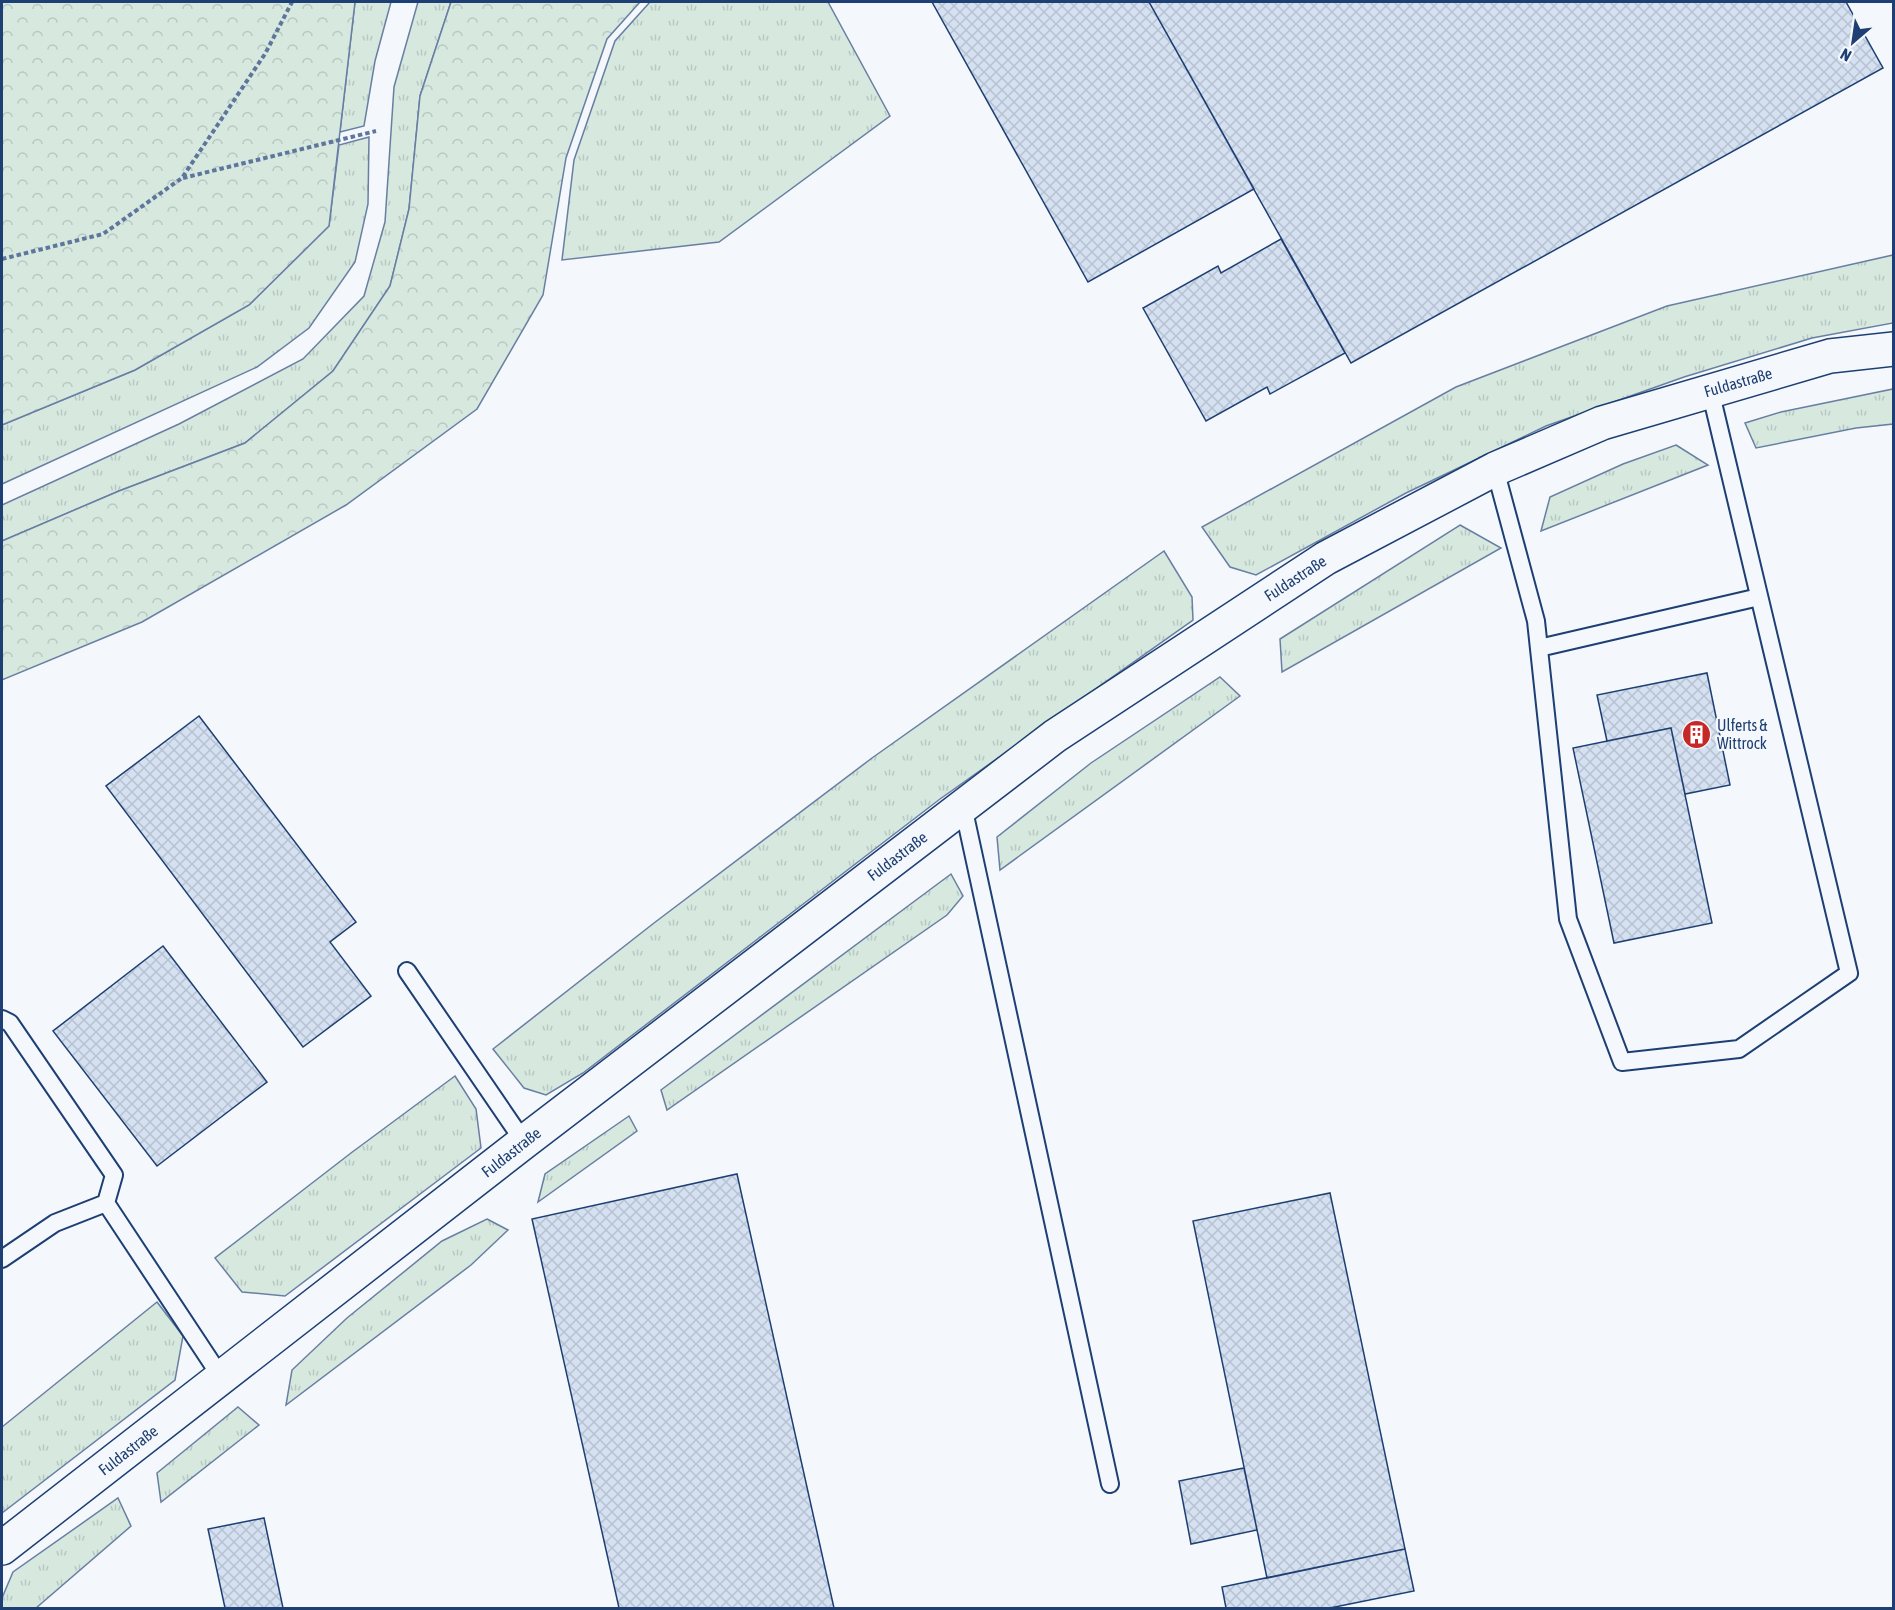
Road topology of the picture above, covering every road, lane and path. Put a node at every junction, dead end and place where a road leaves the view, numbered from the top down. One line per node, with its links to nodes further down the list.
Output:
1 (292, 2): 3 (path)
2 (376, 130): 3 (path)
3 (182, 178): 4 (path)
4 (2, 259)
5 (1893, 349): 6 (street, Fuldastraße)
6 (1710, 390): 7 (street, Fuldastraße); 8 (lane)
7 (1495, 469): 9 (lane); 10 (street, Fuldastraße)
8 (1760, 597): 9 (lane); 9 (lane)
9 (1539, 648)
10 (963, 806): 13 (street, Fuldastraße); 17 (lane)
11 (407, 971): 13 (lane)
12 (2, 1019): 14 (lane)
13 (524, 1142): 16 (street, Fuldastraße)
14 (106, 1203): 15 (lane); 16 (lane)
15 (2, 1260)
16 (221, 1377): 18 (street, Fuldastraße)
17 (1110, 1484)
18 (2, 1548)

